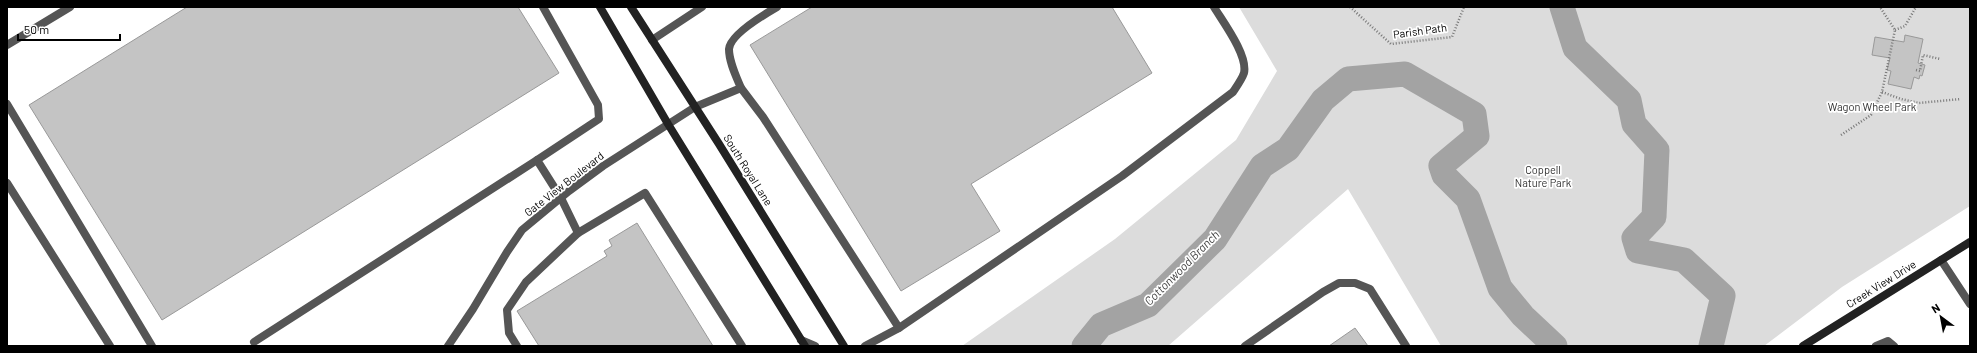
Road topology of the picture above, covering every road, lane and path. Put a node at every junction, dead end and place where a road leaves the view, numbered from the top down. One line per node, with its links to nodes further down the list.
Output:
1 (70, 7): 14 (street)
2 (543, 7): 24 (street)
3 (600, 7): 22 (main road)
4 (630, 7): 13 (main road, South Royal Lane)
5 (777, 7): 17 (street)
6 (1214, 7): 31 (street)
7 (1350, 7): 8 (path, Parish Path)
8 (1464, 7)
9 (1880, 7): 12 (path)
10 (1916, 7): 12 (path)
11 (699, 8): 13 (street)
12 (1895, 30): 18 (path)
13 (652, 40): 21 (main road, South Royal Lane)
14 (7, 45)
15 (1940, 59): 16 (path)
16 (1916, 70)
17 (741, 88): 21 (street, Gate View Boulevard); 31 (street)
18 (1882, 92): 19 (path); 23 (path)
19 (1961, 99)
20 (7, 104): 35 (street)
21 (695, 107): 22 (street, Gate View Boulevard); 40 (main road, South Royal Lane)
22 (668, 124): 26 (street, Gate View Boulevard); 32 (main road)
23 (1841, 134)
24 (537, 160): 26 (street); 33 (street)
25 (7, 184): 34 (street)
26 (561, 198): 27 (street); 36 (street, Gate View Boulevard)
27 (578, 233): 37 (street); 38 (street)
28 (1970, 242): 29 (main road, Creek View Drive)
29 (1941, 260): 30 (street); 44 (main road, Creek View Drive)
30 (1970, 305)
31 (899, 328): 41 (street)
32 (803, 343): 39 (street)
33 (253, 345)
34 (110, 346)
35 (152, 346)
36 (448, 346)
37 (517, 346)
38 (742, 346)
39 (815, 346)
40 (844, 346)
41 (865, 346)
42 (1244, 346): 43 (street)
43 (1406, 346)
44 (1803, 346)
45 (1876, 346): 46 (street)
46 (1894, 346)

